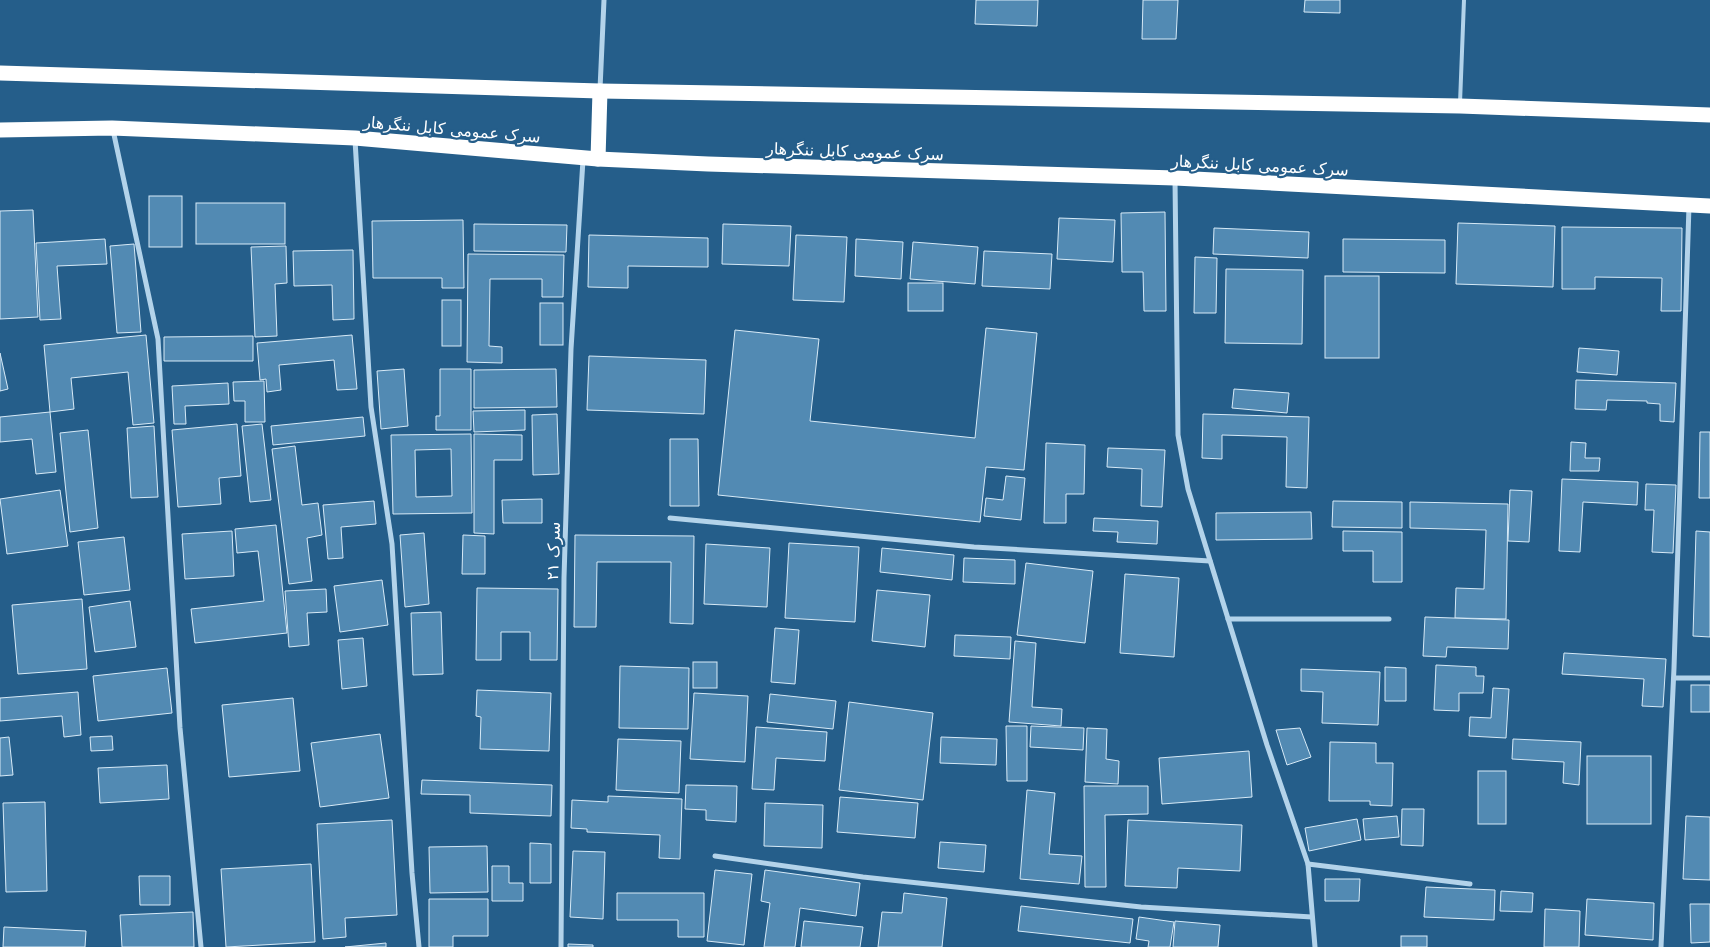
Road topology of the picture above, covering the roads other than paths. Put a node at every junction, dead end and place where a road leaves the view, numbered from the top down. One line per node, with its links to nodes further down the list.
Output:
1 (604, 0): 4 (street)
2 (1464, 0): 5 (lane)
3 (0, 73): 4 (highway)
4 (600, 91): 5 (highway); 10 (highway)
5 (1460, 106): 6 (highway)
6 (1710, 114)
7 (112, 128): 8 (highway, سرک عمومی کابل ننگرهار); 9 (highway, سرک عمومی کابل ننگرهار); 24 (street)
8 (0, 130)
9 (355, 138): 10 (highway, سرک عمومی کابل ننگرهار); 25 (street)
10 (590, 158): 11 (highway, سرک عمومی کابل ننگرهار); 26 (street, سرک ۲۱)
11 (1175, 178): 12 (highway, سرک عمومی کابل ننگرهار); 15 (street)
12 (1689, 205): 13 (highway, سرک عمومی کابل ننگرهار); 18 (street)
13 (1710, 206)
14 (670, 518): 15 (street)
15 (1210, 561): 16 (street)
16 (1228, 619): 17 (street); 21 (street)
17 (1389, 619)
18 (1674, 678): 19 (street); 28 (street)
19 (1710, 678)
20 (715, 856): 23 (street)
21 (1308, 864): 22 (street); 23 (street)
22 (1470, 884)
23 (1312, 917): 27 (street)
24 (201, 947)
25 (419, 947)
26 (562, 947)
27 (1315, 947)
28 (1661, 947)

